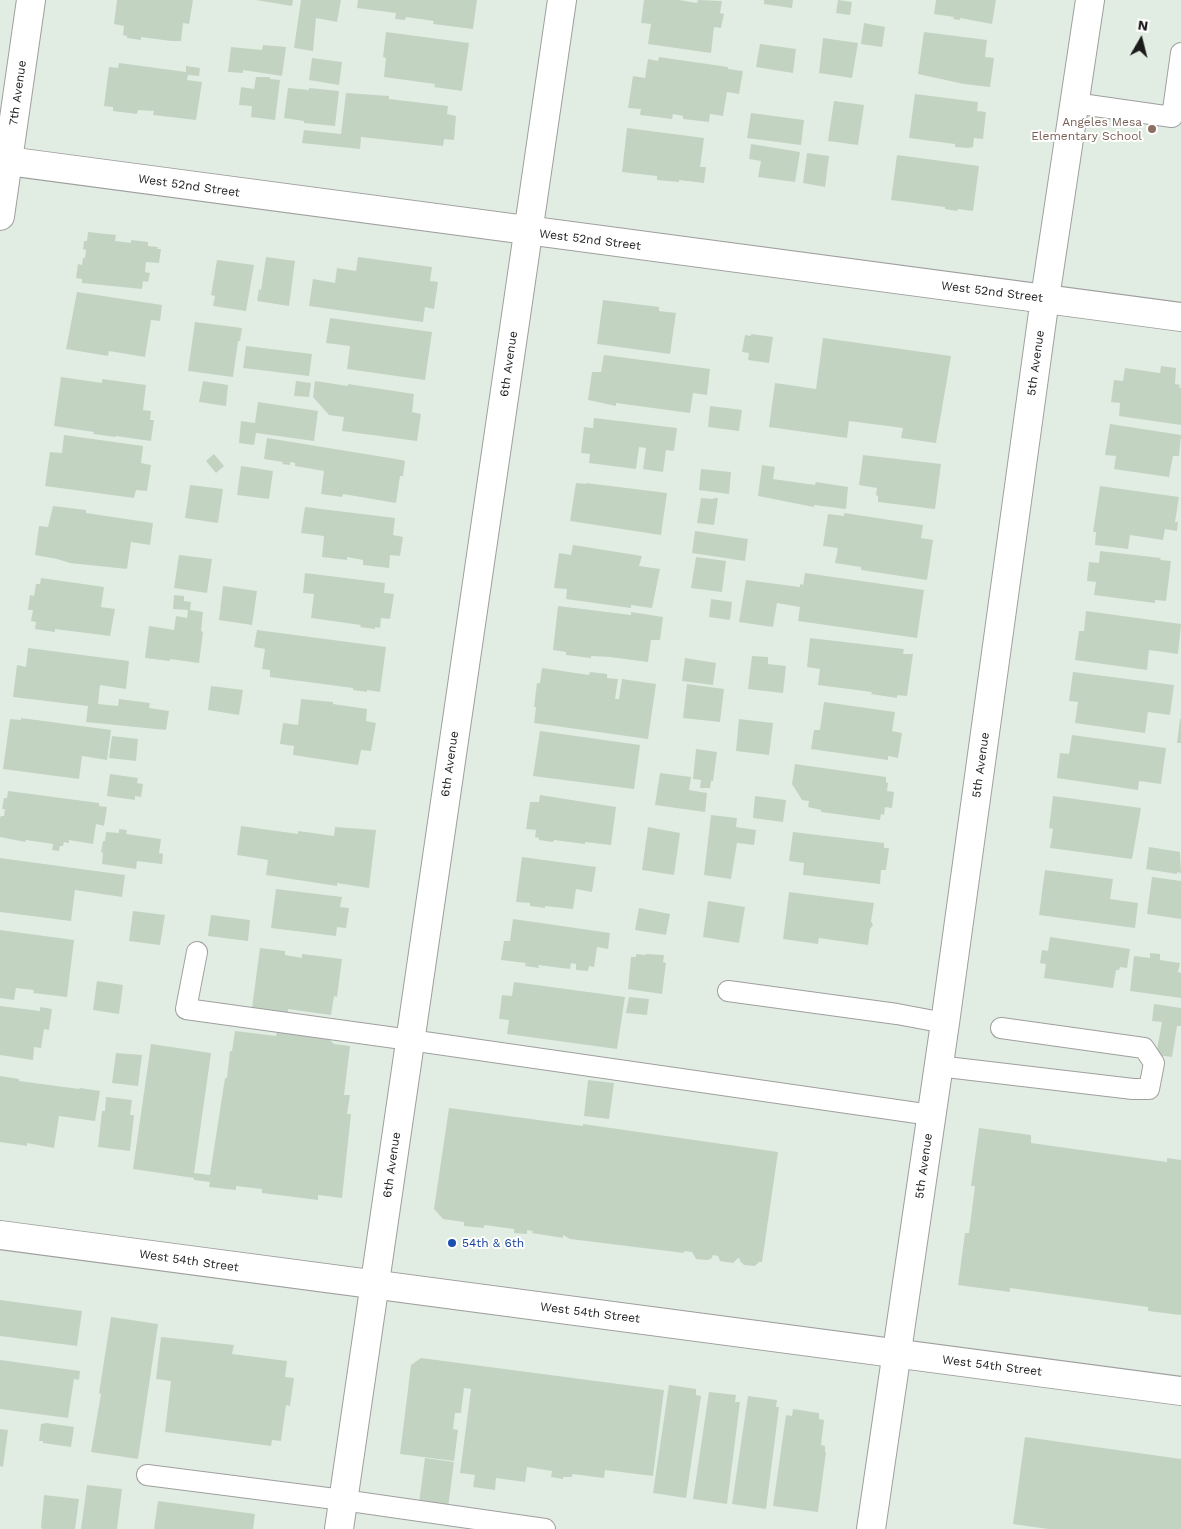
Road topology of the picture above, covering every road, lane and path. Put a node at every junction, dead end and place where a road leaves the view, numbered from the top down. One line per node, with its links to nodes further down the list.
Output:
1 (31, 0): 6 (street, 7th Avenue)
2 (562, 0): 8 (street, 6th Avenue)
3 (1090, 0): 5 (street, 5th Avenue)
4 (1181, 54): 5 (lane)
5 (1074, 103): 9 (street, 5th Avenue)
6 (4, 161): 7 (street, 7th Avenue); 8 (street, West 52nd Street)
7 (0, 216)
8 (528, 232): 9 (street, West 52nd Street); 15 (street, 6th Avenue)
9 (1045, 298): 10 (street, West 52nd Street); 13 (street, 5th Avenue)
10 (1181, 317)
11 (197, 952): 15 (lane)
12 (728, 991): 13 (lane)
13 (945, 1023): 16 (street, 5th Avenue)
14 (1001, 1028): 16 (lane)
15 (410, 1040): 17 (lane); 19 (street, 6th Avenue)
16 (938, 1066): 17 (street, 5th Avenue)
17 (931, 1115): 20 (street, 5th Avenue)
18 (0, 1235): 19 (street, West 54th Street)
19 (374, 1286): 20 (street, West 54th Street); 23 (street, 6th Avenue)
20 (897, 1354): 21 (street, West 54th Street); 26 (street, 5th Avenue)
21 (1181, 1391)
22 (146, 1475): 23 (lane)
23 (343, 1500): 24 (street, 6th Avenue); 25 (lane)
24 (339, 1529)
25 (545, 1529)
26 (871, 1529)

